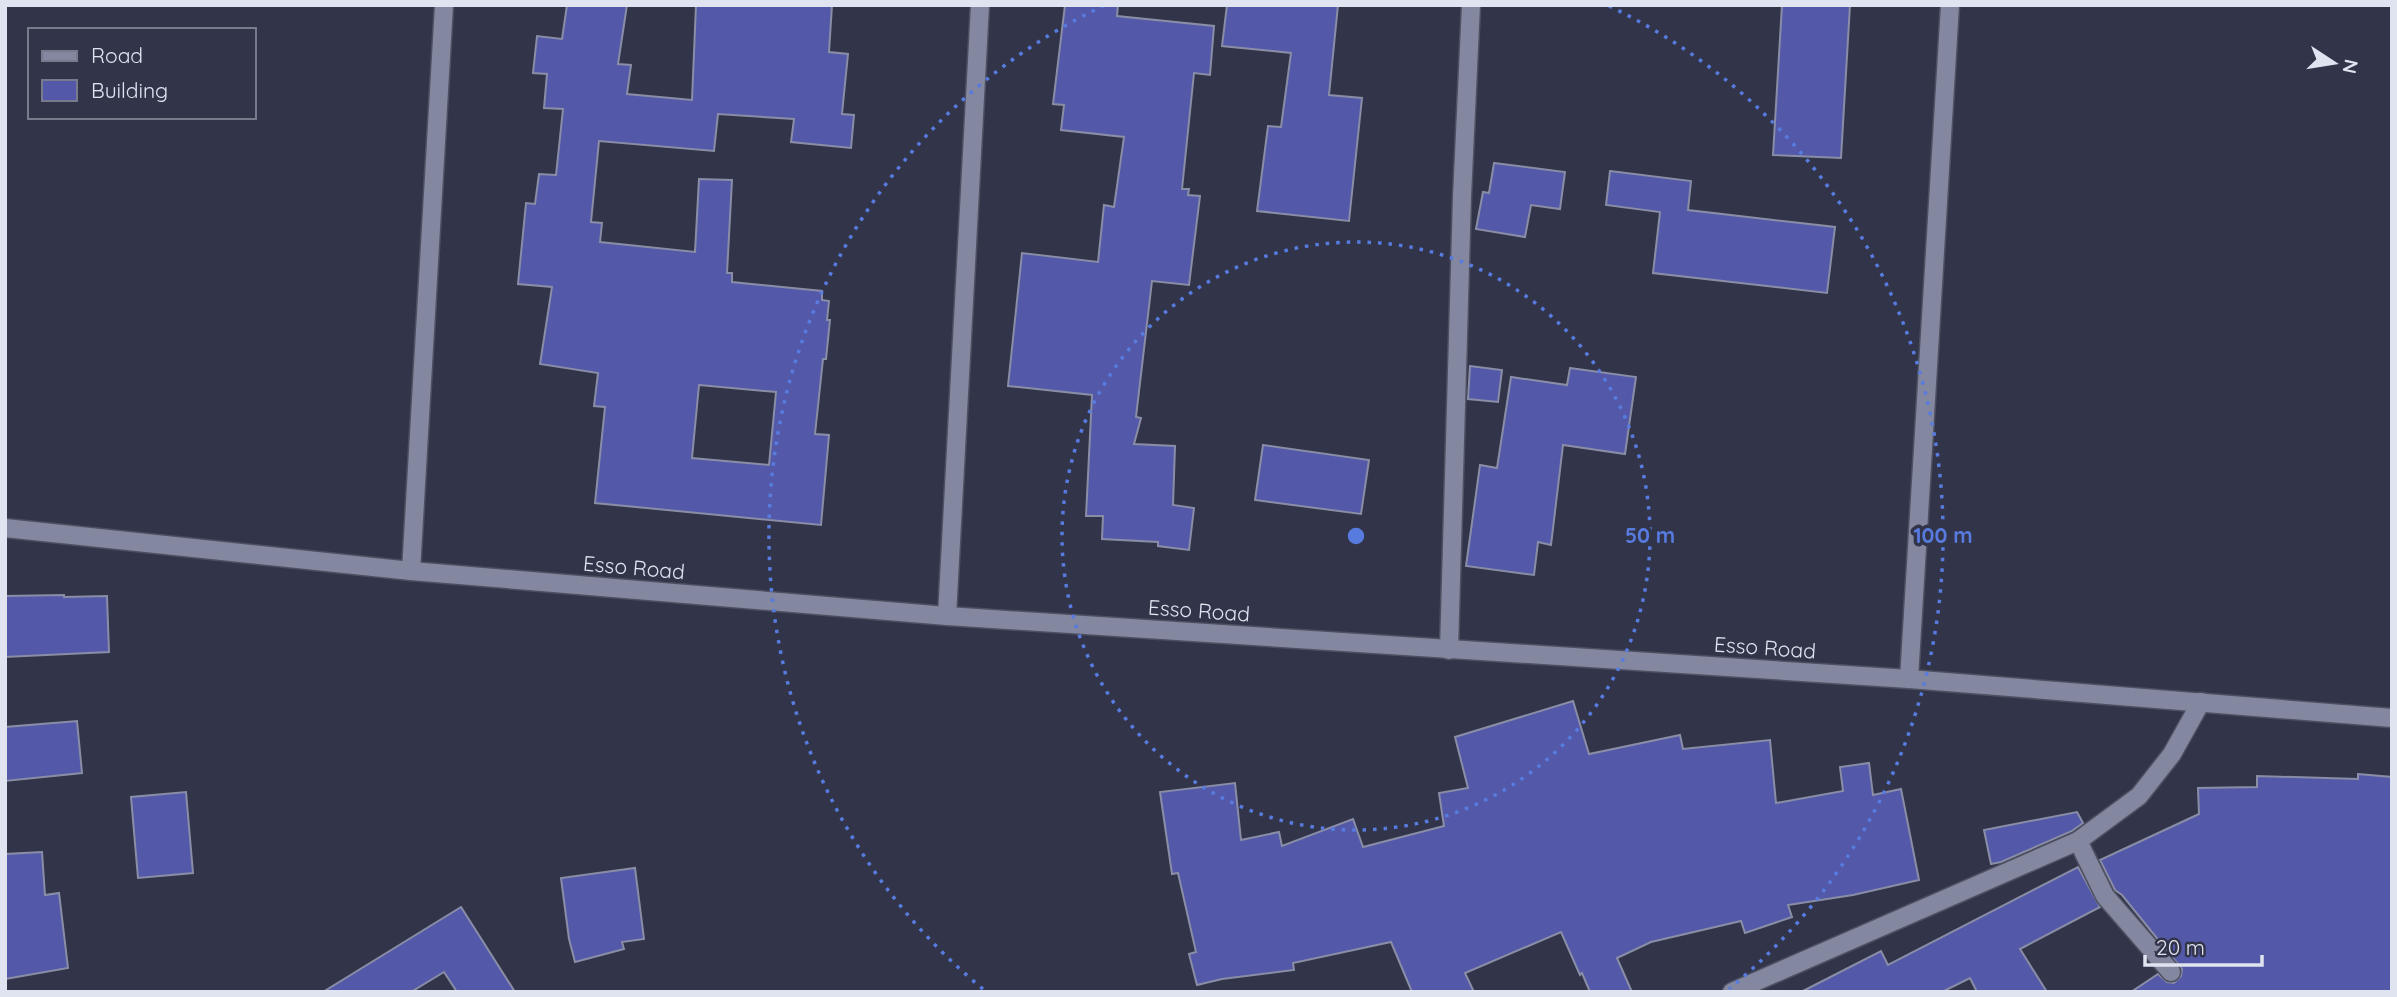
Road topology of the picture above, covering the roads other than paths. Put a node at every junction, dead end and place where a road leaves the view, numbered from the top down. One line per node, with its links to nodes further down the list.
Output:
1 (444, 5): 6 (street)
2 (980, 5): 7 (street)
3 (1471, 5): 8 (street)
4 (1950, 5): 9 (street)
5 (5, 528): 6 (street, Esso Road)
6 (411, 571): 7 (street, Esso Road)
7 (947, 616): 8 (street, Esso Road)
8 (1449, 650): 9 (street, Esso Road)
9 (1909, 679): 10 (street, Esso Road)
10 (2202, 702): 11 (street, Esso Road); 12 (street)
11 (2392, 718)
12 (2078, 841): 13 (street); 14 (street)
13 (2171, 972)
14 (1732, 992)

